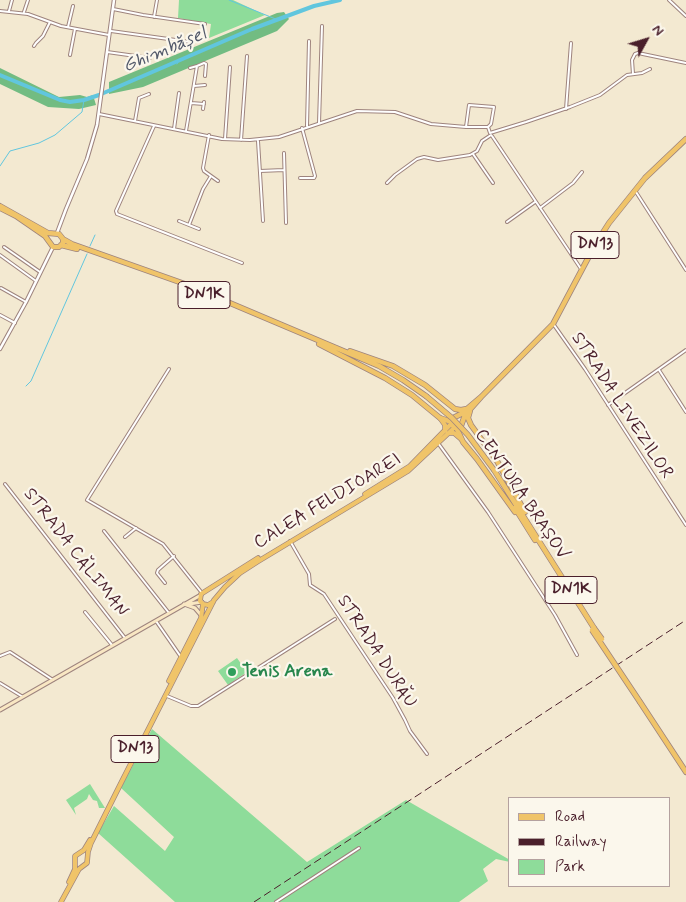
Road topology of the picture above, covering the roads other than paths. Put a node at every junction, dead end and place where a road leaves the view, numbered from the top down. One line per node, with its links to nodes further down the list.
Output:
1 (12, 0): 9 (street)
2 (28, 0): 10 (street)
3 (114, 0): 7 (street)
4 (157, 0): 12 (street)
5 (669, 0): 11 (street)
6 (73, 6): 16 (street)
7 (113, 9): 12 (street); 18 (street)
8 (0, 11): 9 (street)
9 (9, 12): 10 (street)
10 (24, 13): 13 (street)
11 (686, 16)
12 (154, 17): 14 (street)
13 (50, 22): 16 (street); 23 (street)
14 (204, 24)
15 (322, 26): 44 (street)
16 (68, 27): 17 (street)
17 (75, 29): 19 (street); 25 (street)
18 (110, 31): 19 (street); 21 (street)
19 (109, 36): 24 (street)
20 (309, 41): 47 (street)
21 (190, 42)
22 (571, 43): 40 (street)
23 (34, 46)
24 (107, 52): 27 (street); 42 (street)
25 (70, 55)
26 (246, 56): 56 (street)
27 (150, 58)
28 (686, 63): 33 (street)
29 (197, 66): 31 (street); 34 (street); 36 (street)
30 (230, 67): 54 (street)
31 (190, 68)
32 (650, 69): 33 (street)
33 (632, 74): 40 (street)
34 (205, 76)
35 (204, 85): 36 (street)
36 (194, 86): 39 (street)
37 (178, 93): 50 (street)
38 (149, 94): 43 (street)
39 (191, 103): 41 (street); 51 (street)
40 (566, 108): 52 (street)
41 (203, 109)
42 (99, 114): 43 (street); 78 (street)
43 (134, 121): 45 (street)
44 (319, 122): 46 (street); 47 (street)
45 (155, 125): 50 (street); 85 (street)
46 (466, 126): 48 (street); 48 (street)
47 (307, 127): 49 (street)
48 (488, 127): 52 (street)
49 (302, 128): 57 (street); 64 (street)
50 (174, 129): 51 (street)
51 (186, 131): 53 (street)
52 (491, 135): 59 (street); 69 (street)
53 (209, 136): 54 (street); 63 (street)
54 (225, 139): 56 (street)
55 (686, 139): 68 (highway, CALEA FELDIOAREI / DN13)
56 (241, 140): 57 (street)
57 (258, 140): 61 (street)
58 (284, 153): 60 (street)
59 (473, 154): 66 (street); 67 (street)
60 (284, 170): 61 (street); 75 (street)
61 (260, 171): 73 (street)
62 (582, 172): 71 (street)
63 (211, 176): 65 (street); 76 (street)
64 (300, 178)
65 (218, 180)
66 (387, 183)
67 (493, 183)
68 (635, 190): 86 (highway, CALEA FELDIOAREI / DN13); 87 (street)
69 (535, 202): 71 (street); 74 (street)
70 (0, 207): 79 (highway)
71 (540, 208): 86 (street)
72 (179, 221): 76 (street)
73 (263, 221)
74 (507, 222)
75 (286, 223)
76 (190, 225): 77 (street)
77 (199, 229)
78 (57, 233): 79 (highway); 80 (highway, CENTURA BRAȘOV / DN1K)
79 (50, 237): 83 (highway)
80 (63, 239): 81 (highway); 95 (highway, CENTURA BRAȘOV / DN1K)
81 (61, 245): 83 (highway, CENTURA BRAȘOV / DN1K); 95 (highway, CENTURA BRAȘOV / DN1K)
82 (4, 247): 88 (street)
83 (53, 247): 88 (street)
84 (0, 255): 89 (street)
85 (242, 263)
86 (581, 270): 94 (highway, CALEA FELDIOAREI / DN13)
87 (686, 270)
88 (40, 272): 89 (street)
89 (36, 281): 91 (street)
90 (1, 288): 91 (street)
91 (26, 302): 93 (street)
92 (0, 315): 93 (street)
93 (15, 324): 96 (street)
94 (553, 324): 100 (street, STRADA LIVEZILOR); 102 (highway, CALEA FELDIOAREI / DN13)
95 (320, 342): 101 (highway); 104 (highway); 113 (highway, CENTURA BRAȘOV / DN1K, bridge)
96 (0, 350)
97 (686, 350): 99 (street)
98 (169, 369): 112 (street)
99 (659, 369): 100 (street); 103 (street)
100 (608, 405): 111 (street, STRADA LIVEZILOR)
101 (451, 406): 102 (highway); 105 (highway)
102 (470, 408): 105 (highway, CALEA FELDIOAREI / DN13); 106 (highway)
103 (686, 412)
104 (440, 418): 105 (highway); 107 (main road)
105 (456, 422): 106 (highway); 107 (main road, CALEA FELDIOAREI / DN13); 108 (highway)
106 (473, 428): 113 (highway, DN1K)
107 (446, 432): 108 (main road); 109 (main road, CALEA FELDIOAREI / DN13); 119 (main road, CALEA FELDIOAREI / DN13)
108 (463, 442): 113 (highway)
109 (438, 443): 116 (main road, CALEA FELDIOAREI / DN13); 130 (street)
110 (5, 484): 128 (street, STRADA CĂLIMAN)
111 (686, 525)
112 (136, 528): 115 (street); 117 (street)
113 (529, 528): 137 (highway, CENTURA BRAȘOV / DN1K, bridge)
114 (104, 531): 124 (street)
115 (125, 537)
116 (290, 541): 120 (main road, CALEA FELDIOAREI / DN13); 139 (street, STRADA DURĂU)
117 (174, 556): 118 (street); 119 (street)
118 (165, 583)
119 (203, 593): 120 (main road); 121 (main road, DN13); 122 (main road, CALEA FELDIOAREI)
120 (214, 601): 121 (main road, CALEA FELDIOAREI); 126 (main road, DN13)
121 (202, 603): 122 (main road, CALEA FELDIOAREI); 126 (main road, DN13)
122 (184, 604): 124 (main road, CALEA FELDIOAREI); 126 (main road)
123 (85, 612): 129 (street)
124 (169, 613): 127 (main road, CALEA FELDIOAREI)
125 (335, 619): 135 (street)
126 (202, 620): 132 (main road, DN13); 135 (main road)
127 (156, 621): 128 (main road, CALEA FELDIOAREI); 132 (street)
128 (126, 639): 129 (main road, CALEA FELDIOAREI)
129 (113, 646): 133 (main road, CALEA FELDIOAREI)
130 (577, 655)
131 (0, 656): 133 (street)
132 (181, 657): 143 (main road, DN13)
133 (53, 680): 136 (main road, CALEA FELDIOAREI)
134 (0, 683): 136 (street)
135 (165, 696): 144 (main road)
136 (23, 697): 138 (main road, CALEA FELDIOAREI)
137 (641, 702): 140 (highway, CENTURA BRAȘOV / DN1K); 141 (highway, CENTURA BRAȘOV / DN1K)
138 (0, 710)
139 (427, 754)
140 (686, 766)
141 (686, 772)
142 (359, 848): 148 (street)
143 (80, 853): 144 (main road); 145 (main road)
144 (88, 857): 146 (main road)
145 (75, 862): 146 (main road); 147 (main road)
146 (82, 866): 147 (main road)
147 (60, 902)
148 (276, 902)

